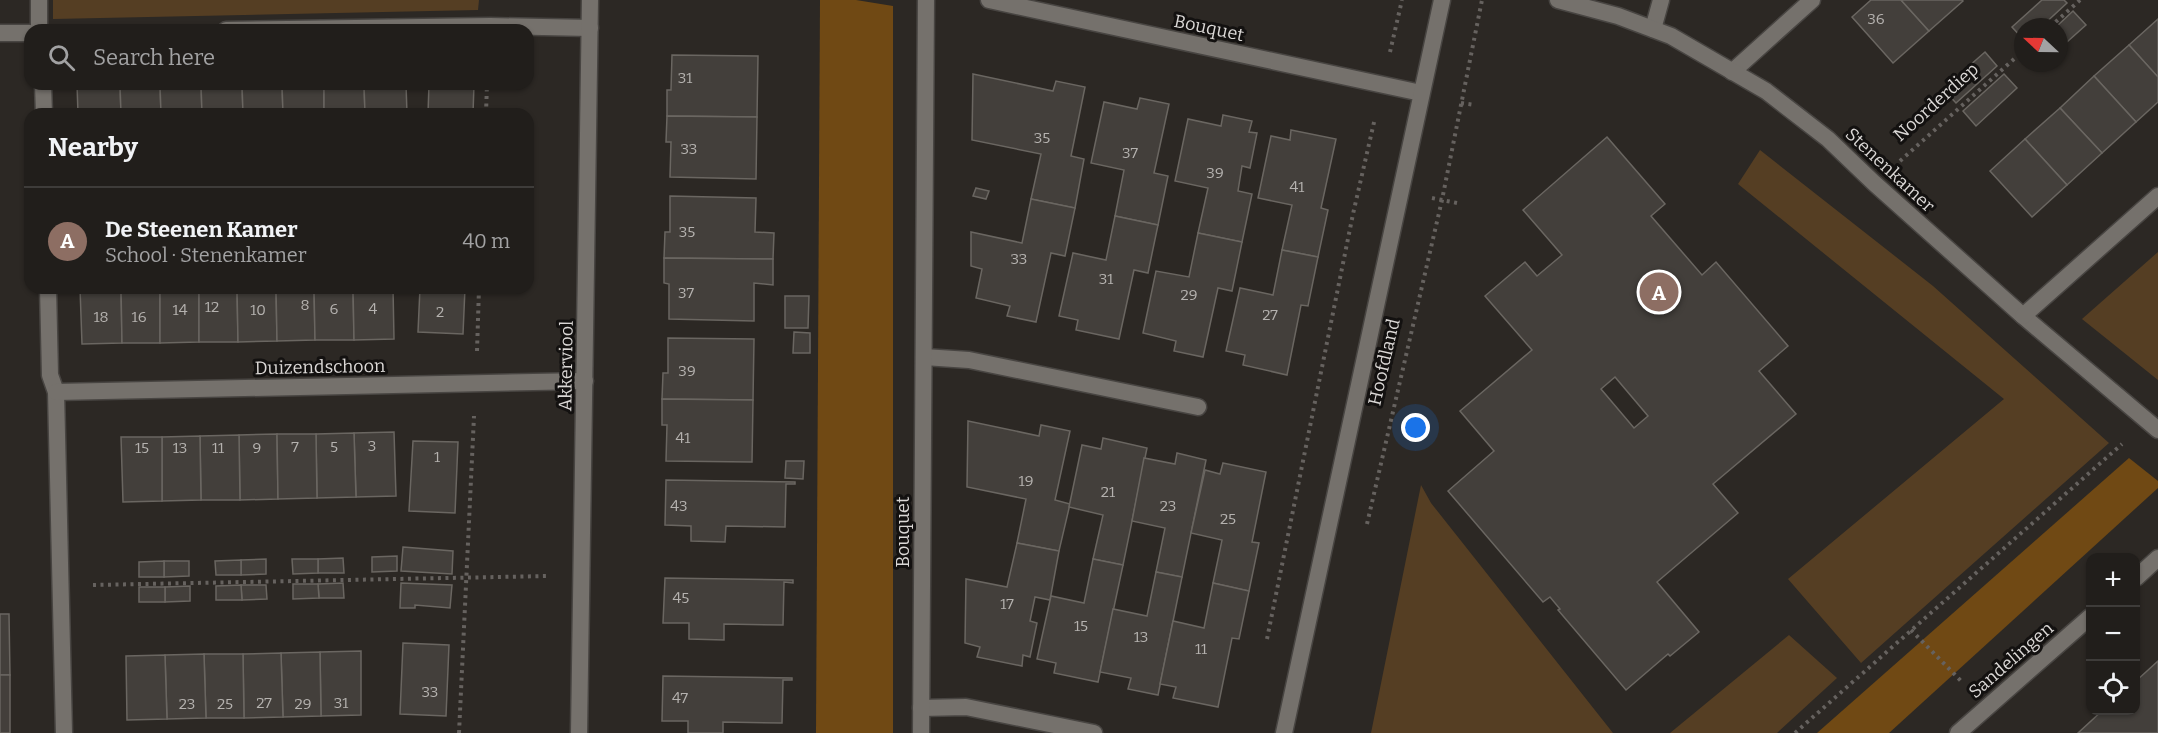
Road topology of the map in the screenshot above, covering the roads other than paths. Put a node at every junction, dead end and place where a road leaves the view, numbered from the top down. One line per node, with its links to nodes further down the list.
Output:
1 (39, 0): 9 (street)
2 (590, 0): 11 (street, Akkerviool)
3 (926, 0): 22 (street, Bouquet)
4 (989, 0): 17 (street, Bouquet)
5 (1442, 0): 17 (street, Hoofdland)
6 (1558, 0): 12 (street, Stenenkamer)
7 (1661, 0): 12 (street)
8 (1812, 0): 15 (street)
9 (39, 24)
10 (534, 27): 11 (street)
11 (590, 28): 23 (street, Akkerviool)
12 (1653, 29): 15 (street, Stenenkamer)
13 (0, 33): 14 (street)
14 (24, 33)
15 (1732, 72): 21 (street, Stenenkamer)
16 (43, 90): 18 (street)
17 (1421, 93): 35 (street, Hoofdland)
18 (44, 108)
19 (2158, 196): 21 (street)
20 (48, 294): 24 (street)
21 (2023, 316): 26 (street, Stenenkamer)
22 (924, 357): 25 (street); 30 (street, Bouquet)
23 (585, 381): 24 (street, Duizendschoon); 32 (street, Akkerviool)
24 (56, 392): 31 (street)
25 (1198, 406)
26 (2153, 426)
27 (2158, 558): 28 (street)
28 (2140, 574)
29 (2086, 621): 36 (street, Sandelingen)
30 (921, 708): 33 (street, Bouquet); 34 (street)
31 (64, 733)
32 (579, 733)
33 (921, 733)
34 (1094, 733)
35 (1284, 733)
36 (1958, 733)

